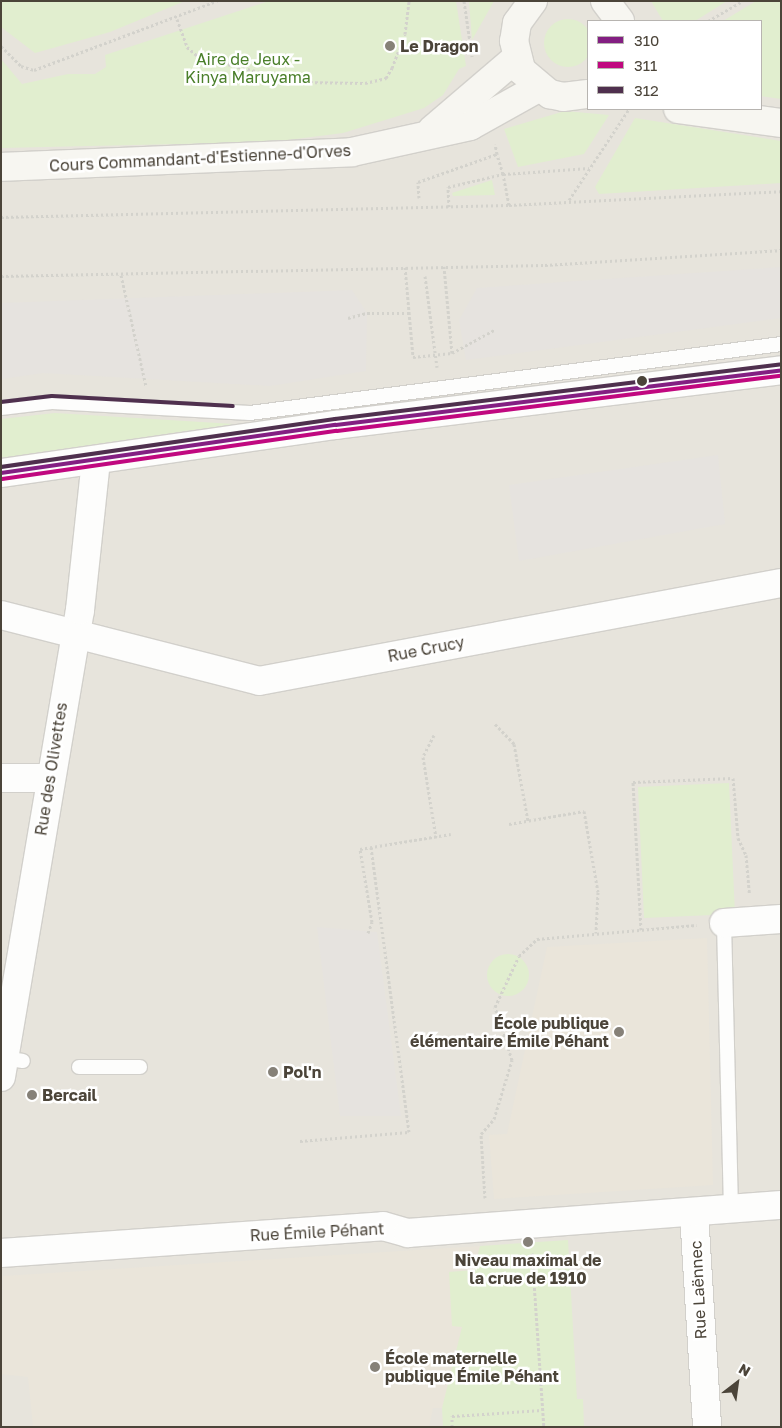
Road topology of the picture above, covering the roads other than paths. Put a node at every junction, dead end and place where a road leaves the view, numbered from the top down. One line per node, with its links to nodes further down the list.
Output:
1 (533, 1): 2 (main road)
2 (516, 58): 3 (main road); 8 (main road, Cours Commandant-d'Estienne-d'Orves)
3 (538, 88): 4 (main road); 8 (main road, Cours Commandant-d'Estienne-d'Orves)
4 (587, 94)
5 (698, 110): 6 (main road)
6 (717, 111): 7 (main road)
7 (781, 123)
8 (426, 134): 9 (main road, Cours Commandant-d'Estienne-d'Orves)
9 (1, 167)
10 (781, 344): 12 (lane)
11 (781, 370): 13 (street)
12 (1, 408)
13 (96, 461): 14 (street); 17 (street, Rue des Olivettes)
14 (1, 473)
15 (781, 583): 17 (street, Rue Crucy)
16 (1, 615): 17 (street, Rue Crucy)
17 (75, 632): 19 (street, Rue des Olivettes)
18 (1, 778): 19 (street)
19 (49, 778): 22 (street, Rue des Olivettes)
20 (781, 919): 21 (street)
21 (724, 923): 26 (lane)
22 (10, 1065)
23 (79, 1067): 24 (lane)
24 (140, 1067)
25 (781, 1205): 26 (street, Rue Émile Péhant)
26 (731, 1209): 27 (street, Rue Émile Péhant)
27 (694, 1213): 28 (street, Rue Émile Péhant); 29 (street, Rue Laënnec)
28 (1, 1253)
29 (707, 1427)

